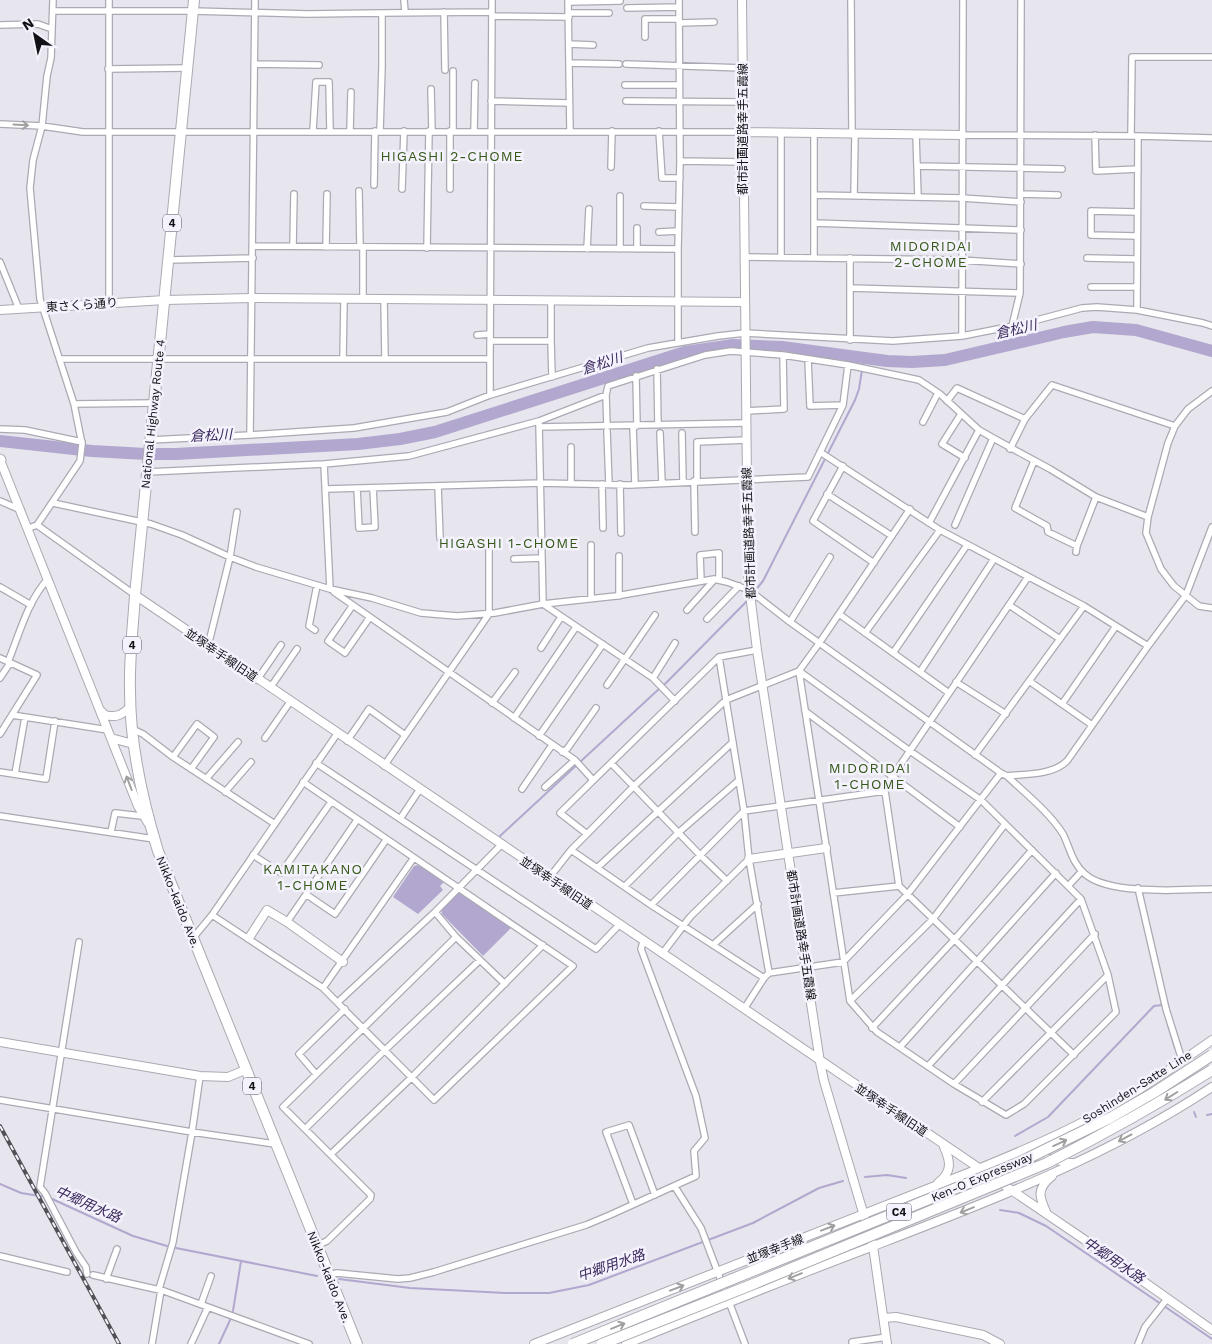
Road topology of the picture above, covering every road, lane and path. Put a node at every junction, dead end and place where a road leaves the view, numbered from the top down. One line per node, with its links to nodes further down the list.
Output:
1 (53, 0): 15 (street)
2 (109, 0): 16 (street)
3 (194, 0): 17 (highway, National Highway Route 4 / 4)
4 (255, 0): 18 (street)
5 (404, 0): 20 (street)
6 (492, 0): 23 (street)
7 (742, 0): 40 (street, 都市計画道路幸手五霞線)
8 (851, 0): 75 (street)
9 (962, 0): 77 (street)
10 (1021, 0): 78 (street)
11 (568, 1): 12 (street); 24 (street)
12 (620, 1)
13 (678, 3): 14 (street); 25 (street)
14 (627, 8)
15 (53, 11): 16 (street); 28 (street)
16 (110, 11): 17 (street); 41 (street)
17 (193, 11): 18 (street); 39 (highway, National Highway Route 4 / 4)
18 (255, 12): 19 (street); 33 (street)
19 (382, 12): 20 (street); 62 (street)
20 (405, 12): 21 (street)
21 (444, 12): 23 (street); 42 (street)
22 (609, 13): 24 (street)
23 (492, 14): 24 (street); 49 (street)
24 (568, 15): 30 (street)
25 (679, 21): 26 (street); 29 (street); 38 (street)
26 (714, 22)
27 (0, 25): 28 (street)
28 (52, 29): 55 (street)
29 (645, 37)
30 (569, 44): 31 (street); 34 (street)
31 (593, 45)
32 (1212, 57): 80 (street)
33 (254, 64): 37 (street); 58 (street)
34 (569, 64): 35 (street); 53 (street)
35 (619, 64)
36 (626, 64): 38 (street)
37 (319, 65)
38 (679, 65): 40 (street); 46 (street)
39 (187, 68): 41 (street); 57 (highway, National Highway Route 4 / 4)
40 (743, 68): 52 (street, 都市計画道路幸手五霞線)
41 (108, 69): 56 (street)
42 (445, 70)
43 (453, 72): 65 (street)
44 (475, 83): 66 (street)
45 (625, 85): 46 (street)
46 (679, 85): 51 (street)
47 (432, 89): 64 (street)
48 (351, 92): 61 (street)
49 (491, 101): 53 (street); 67 (street)
50 (626, 101): 51 (street)
51 (679, 101): 52 (street); 71 (street)
52 (744, 102): 72 (street, 都市計画道路幸手五霞線)
53 (570, 103): 68 (street)
54 (0, 124): 55 (street, one-way to 55)
55 (42, 126): 56 (street); 152 (street)
56 (109, 131): 57 (street); 151 (street)
57 (181, 131): 58 (street); 133 (highway, National Highway Route 4 / 4)
58 (253, 131): 59 (street); 116 (street)
59 (313, 131): 60 (street); 60 (street)
60 (330, 131): 61 (street)
61 (350, 131): 62 (street)
62 (377, 131): 63 (street); 91 (street)
63 (404, 131): 64 (street); 92 (street)
64 (430, 131): 65 (street); 120 (street)
65 (452, 131): 66 (street); 93 (street)
66 (474, 131): 67 (street)
67 (491, 131): 68 (street); 121 (street)
68 (570, 131): 69 (street)
69 (612, 131): 70 (street); 85 (street)
70 (659, 131): 71 (street); 90 (street)
71 (679, 132): 72 (street); 82 (street)
72 (744, 132): 73 (street); 83 (street, 都市計画道路幸手五霞線)
73 (781, 133): 74 (street); 127 (street)
74 (814, 134): 75 (street); 97 (street)
75 (854, 134): 76 (street); 101 (street)
76 (916, 135): 77 (street); 84 (street)
77 (962, 135): 78 (street); 86 (street)
78 (1021, 135): 79 (street); 87 (street)
79 (1095, 135): 80 (street); 89 (street)
80 (1135, 136): 81 (street); 89 (street)
81 (1212, 138)
82 (680, 161): 83 (street); 90 (street)
83 (743, 162): 126 (street, 都市計画道路幸手五霞線)
84 (917, 166): 86 (street); 102 (street)
85 (611, 167)
86 (962, 167): 87 (street); 103 (street)
87 (1021, 168): 88 (street); 98 (street)
88 (1062, 169)
89 (1138, 169): 108 (street)
90 (680, 178): 106 (street)
91 (374, 185)
92 (402, 189)
93 (450, 189)
94 (359, 191): 119 (street)
95 (294, 194): 117 (street)
96 (327, 194): 118 (street)
97 (814, 194): 101 (street); 109 (street)
98 (1021, 194): 99 (street); 104 (street)
99 (1058, 195)
100 (620, 196): 123 (street)
101 (854, 196): 102 (street)
102 (918, 197): 103 (street)
103 (962, 198): 104 (street); 111 (street)
104 (1021, 202): 112 (street)
105 (644, 206): 106 (street)
106 (679, 207): 114 (street)
107 (589, 209): 122 (street)
108 (1137, 212): 115 (street); 115 (street)
109 (814, 223): 111 (street); 129 (street)
110 (637, 228): 124 (street)
111 (962, 228): 112 (street); 134 (street)
112 (1021, 230): 136 (street)
113 (659, 232): 114 (street)
114 (678, 232): 125 (street)
115 (1137, 236): 132 (street)
116 (253, 246): 117 (street); 128 (street)
117 (293, 246): 118 (street)
118 (326, 247): 119 (street)
119 (362, 247): 120 (street); 143 (street)
120 (427, 248): 121 (street)
121 (490, 248): 122 (street); 147 (street)
122 (587, 249): 123 (street)
123 (620, 249): 124 (street)
124 (637, 249): 125 (street)
125 (678, 249): 149 (street)
126 (744, 257): 127 (street); 150 (street, 都市計画道路幸手五霞線)
127 (781, 257): 129 (street)
128 (253, 258): 133 (street); 142 (street)
129 (814, 258): 130 (street)
130 (850, 258): 134 (street); 138 (street)
131 (1087, 258): 132 (street)
132 (1137, 259): 137 (street)
133 (169, 260): 145 (highway, National Highway Route 4 / 4)
134 (961, 260): 136 (street); 140 (street)
135 (0, 262): 153 (street)
136 (1021, 264): 141 (street)
137 (1137, 287): 139 (street); 155 (street)
138 (850, 288): 140 (street); 162 (street)
139 (1091, 288)
140 (962, 292): 141 (street); 160 (street)
141 (1020, 293): 156 (street)
142 (252, 298): 145 (street, 東さくら通り); 146 (street, 東さくら通り); 171 (street)
143 (362, 299): 144 (street, 東さくら通り); 146 (street, 東さくら通り)
144 (384, 299): 147 (street, 東さくら通り); 169 (street)
145 (165, 300): 151 (street, 東さくら通り); 167 (highway, National Highway Route 4 / 4)
146 (344, 300): 168 (street)
147 (489, 300): 148 (street, 東さくら通り); 161 (street)
148 (552, 301): 149 (street, 東さくら通り); 163 (street)
149 (678, 302): 150 (street, 東さくら通り); 164 (street)
150 (745, 302): 159 (street, 都市計画道路幸手五霞線)
151 (109, 303): 152 (street, 東さくら通り)
152 (43, 308): 153 (street, 東さくら通り); 170 (street)
153 (19, 309): 154 (street, 東さくら通り)
154 (0, 310)
155 (1136, 310): 156 (street); 157 (street)
156 (1012, 326): 160 (street)
157 (1212, 326)
158 (477, 335): 161 (street)
159 (745, 335): 162 (street); 164 (street); 165 (street, 都市計画道路幸手五霞線)
160 (962, 336): 162 (street)
161 (490, 338): 163 (street); 172 (street)
162 (850, 340)
163 (551, 341): 177 (street)
164 (678, 342): 177 (street)
165 (746, 351): 166 (street); 175 (street); 186 (street, 都市計画道路幸手五霞線)
166 (783, 355): 173 (street); 186 (street)
167 (158, 358): 170 (street); 171 (street); 184 (highway, National Highway Route 4 / 4)
168 (343, 358): 169 (street); 171 (street)
169 (384, 358): 172 (street)
170 (61, 359): 183 (street)
171 (252, 359): 200 (street)
172 (490, 359): 180 (street)
173 (808, 359): 174 (street); 185 (street)
174 (848, 365): 179 (street); 185 (street)
175 (656, 369): 176 (street); 192 (street)
176 (636, 376): 181 (street); 193 (street)
177 (552, 377): 180 (street)
178 (1212, 392): 194 (street)
179 (938, 393): 182 (street); 189 (street)
180 (490, 395): 200 (street)
181 (606, 396): 191 (street); 196 (street)
182 (947, 401): 187 (street); 188 (street)
183 (74, 404): 184 (street); 203 (street)
184 (153, 404): 204 (highway, National Highway Route 4 / 4)
185 (843, 405): 207 (street)
186 (746, 411): 190 (street, 都市計画道路幸手五霞線)
187 (961, 414): 197 (street); 208 (street)
188 (1025, 419): 194 (street); 206 (street)
189 (923, 422)
190 (746, 423): 192 (street); 202 (street, 都市計画道路幸手五霞線)
191 (539, 424): 196 (street); 211 (street); 217 (street)
192 (658, 425): 193 (street)
193 (635, 426): 196 (street); 222 (street)
194 (1175, 426): 234 (street)
195 (0, 429): 203 (street)
196 (607, 429): 220 (street)
197 (980, 430): 201 (street); 208 (street)
198 (660, 433): 218 (street)
199 (682, 433): 216 (street)
200 (250, 435): 204 (street)
201 (993, 438): 206 (street); 238 (street)
202 (746, 440): 214 (street, 都市計画道路幸手五霞線); 215 (street)
203 (82, 443): 230 (street)
204 (150, 443): 213 (highway, National Highway Route 4 / 4)
205 (571, 447): 219 (street)
206 (1010, 448): 210 (street)
207 (820, 452): 212 (street); 214 (street)
208 (965, 458): 236 (street)
209 (0, 460): 231 (street, Nikko-kaido Ave.)
210 (1034, 460): 228 (street); 228 (street)
211 (324, 464): 213 (street); 226 (street)
212 (843, 466): 227 (street); 232 (street)
213 (148, 467): 235 (highway, National Highway Route 4 / 4)
214 (747, 479): 215 (street); 265 (street, 都市計画道路幸手五霞線)
215 (695, 481): 216 (street); 243 (street)
216 (683, 482): 218 (street)
217 (540, 483): 219 (street); 223 (street); 253 (street)
218 (662, 483): 222 (street)
219 (572, 484): 220 (street)
220 (605, 484): 221 (street); 241 (street)
221 (620, 484): 222 (street); 244 (street)
222 (635, 484)
223 (438, 486): 225 (street); 246 (street)
224 (357, 488): 225 (street); 225 (street); 226 (street)
225 (373, 488)
226 (326, 489): 264 (street)
227 (827, 494): 245 (street); 256 (street)
228 (1096, 497): 234 (street)
229 (0, 501): 231 (street)
230 (53, 502): 235 (street); 237 (street)
231 (21, 510): 240 (street, Nikko-kaido Ave.)
232 (910, 510): 236 (street); 245 (street)
233 (238, 512): 252 (street)
234 (1148, 517): 266 (street)
235 (142, 521): 252 (street); 267 (highway, National Highway Route 4 / 4)
236 (929, 523): 242 (street)
237 (37, 525): 240 (street); 267 (street)
238 (955, 526)
239 (1212, 527): 266 (street)
240 (28, 528): 258 (street, Nikko-kaido Ave.)
241 (603, 528)
242 (940, 530): 248 (street); 287 (street)
243 (695, 532)
244 (620, 533)
245 (892, 536): 256 (street)
246 (440, 538)
247 (591, 545): 269 (street)
248 (967, 545): 255 (street); 298 (street)
249 (489, 549): 277 (street)
250 (619, 556): 268 (street)
251 (830, 556): 283 (street)
252 (230, 557): 261 (street); 293 (street)
253 (542, 558): 254 (street); 270 (street)
254 (514, 559)
255 (994, 559): 257 (street); 306 (street)
256 (874, 563): 278 (street)
257 (1028, 576): 273 (street); 274 (street)
258 (48, 579): 271 (street); 323 (street, Nikko-kaido Ave.)
259 (717, 580): 260 (street); 260 (street); 262 (street); 276 (street)
260 (701, 581): 268 (street)
261 (317, 585): 264 (street); 286 (street)
262 (739, 586): 265 (street); 282 (street)
263 (0, 587): 271 (street)
264 (330, 589): 272 (street); 277 (street)
265 (749, 590): 283 (street); 297 (street, 都市計画道路幸手五霞線)
266 (1186, 595): 275 (street); 294 (street)
267 (135, 596): 293 (street, 並塚幸手線旧道); 321 (highway, National Highway Route 4 / 4)
268 (619, 596): 269 (street)
269 (591, 598): 270 (street)
270 (543, 604): 277 (street); 281 (street)
271 (31, 605): 302 (street)
272 (353, 605): 280 (street); 280 (street)
273 (1009, 605): 288 (street); 311 (street)
274 (1084, 606): 285 (street); 288 (street)
275 (1212, 608)
276 (687, 610)
277 (489, 614): 304 (street)
278 (839, 614): 287 (street); 289 (street)
279 (655, 615): 301 (street)
280 (370, 617): 304 (street)
281 (561, 617): 284 (street); 295 (street)
282 (707, 619)
283 (790, 622): 289 (street)
284 (576, 626): 292 (street); 328 (street)
285 (1116, 626): 294 (street); 320 (street)
286 (315, 630)
287 (865, 633): 298 (street)
288 (1060, 639): 310 (street)
289 (820, 642): 303 (street); 330 (street)
290 (674, 643): 308 (street)
291 (281, 644): 309 (street)
292 (603, 644): 301 (street); 337 (street)
293 (208, 646): 309 (street, 並塚幸手線旧道)
294 (1148, 646): 331 (street)
295 (541, 648)
296 (297, 649): 314 (street)
297 (757, 650): 300 (street); 312 (street, 都市計画道路幸手五霞線)
298 (893, 653): 306 (street)
299 (0, 658): 302 (street)
300 (719, 658): 316 (street); 317 (street)
301 (625, 659): 308 (street); 313 (street)
302 (9, 663): 307 (street); 326 (street)
303 (799, 671): 312 (street); 324 (street); 344 (street)
304 (448, 672): 319 (street); 336 (street)
305 (515, 672): 319 (street)
306 (920, 672): 315 (street)
307 (0, 678)
308 (653, 678): 317 (street)
309 (257, 680): 314 (street, 並塚幸手線旧道)
310 (1030, 681): 320 (street); 325 (street)
311 (956, 682): 315 (street); 325 (street)
312 (763, 684): 316 (street); 372 (street, 都市計画道路幸手五霞線)
313 (607, 685)
314 (270, 688): 318 (street, 並塚幸手線旧道)
315 (949, 693): 330 (street)
316 (726, 700): 341 (street); 363 (street)
317 (675, 701): 351 (street)
318 (290, 702): 335 (street, 並塚幸手線旧道); 338 (street)
319 (492, 703): 328 (street)
320 (1062, 704): 331 (street)
321 (130, 707): 323 (street); 332 (highway, National Highway Route 4 / 4)
322 (596, 708): 345 (street)
323 (101, 711): 334 (street, Nikko-kaido Ave.)
324 (805, 711): 358 (street); 369 (street)
325 (1006, 714): 346 (street)
326 (12, 715): 327 (street); 333 (street)
327 (25, 717): 329 (street); 356 (street)
328 (514, 718): 337 (street)
329 (55, 721): 334 (street); 356 (street)
330 (930, 722): 344 (street); 346 (street)
331 (1092, 725): 357 (street)
332 (132, 729): 342 (highway, National Highway Route 4 / 4); 347 (street)
333 (0, 733)
334 (110, 734): 342 (street); 376 (street, Nikko-kaido Ave., one-way to 334)
335 (337, 734): 339 (street, 並塚幸手線旧道); 350 (street)
336 (406, 735): 339 (street); 352 (street)
337 (539, 736): 343 (street)
338 (264, 738)
339 (347, 741): 352 (street, 並塚幸手線旧道)
340 (238, 742): 359 (street)
341 (733, 742): 361 (street); 373 (street)
342 (133, 744): 381 (highway, National Highway Route 4 / 4)
343 (552, 745): 345 (street); 365 (street)
344 (910, 751): 358 (street); 370 (street)
345 (562, 752): 348 (street)
346 (975, 755): 355 (street)
347 (173, 757): 353 (street); 353 (street)
348 (575, 760): 360 (street); 364 (street)
349 (251, 762): 368 (street)
350 (316, 762): 362 (street); 378 (street)
351 (611, 763): 360 (street); 363 (street)
352 (384, 766): 366 (street, 並塚幸手線旧道)
353 (191, 769): 359 (street)
354 (0, 772): 356 (street)
355 (1001, 773): 357 (street); 370 (street)
356 (15, 774)
357 (1007, 776): 399 (street)
358 (892, 777): 367 (street); 382 (street)
359 (206, 779): 368 (street)
360 (593, 780): 385 (street)
361 (739, 780): 374 (street); 384 (street)
362 (303, 782): 371 (street); 379 (street)
363 (634, 786): 373 (street); 385 (street)
364 (545, 787)
365 (522, 789)
366 (420, 790): 378 (street); 388 (street, 並塚幸手線旧道)
367 (885, 791): 369 (street); 404 (street)
368 (225, 792): 379 (street)
369 (819, 800): 372 (street); 389 (street)
370 (981, 800): 380 (street); 382 (street)
371 (330, 802): 377 (street); 393 (street)
372 (782, 806): 374 (street); 392 (street, 都市計画道路幸手五霞線)
373 (657, 810): 384 (street); 397 (street)
374 (744, 811): 394 (street); 396 (street)
375 (0, 816): 383 (street)
376 (142, 816): 381 (street, Nikko-kaido Ave.); 383 (street)
377 (356, 820): 387 (street); 410 (street)
378 (400, 820): 398 (street)
379 (274, 824): 393 (street)
380 (1005, 824): 391 (street); 417 (street)
381 (150, 826): 386 (highway, Nikko-kaido Ave. / 4)
382 (960, 827): 411 (street)
383 (111, 832): 386 (street)
384 (678, 833): 394 (street); 403 (street)
385 (587, 834): 390 (street)
386 (154, 839): 424 (highway, Nikko-kaido Ave. / 4)
387 (386, 840): 395 (street); 410 (street)
388 (501, 845): 398 (street); 401 (street, 並塚幸手線旧道)
389 (826, 848): 392 (street); 409 (street)
390 (572, 850): 397 (street); 401 (street)
391 (1032, 850): 400 (street); 425 (street)
392 (789, 853): 396 (street); 435 (street, 都市計画道路幸手五霞線)
393 (253, 855): 416 (street)
394 (701, 856): 402 (street); 414 (street)
395 (413, 859): 406 (street); 432 (street)
396 (749, 859): 402 (street); 413 (street)
397 (597, 868): 403 (street)
398 (476, 870): 406 (street); 419 (street)
399 (1082, 871): 405 (street); 407 (street)
400 (1056, 872): 405 (street); 434 (street)
401 (549, 878): 419 (street, 並塚幸手線旧道)
402 (727, 881): 420 (street)
403 (625, 886): 414 (street)
404 (899, 886): 409 (street); 411 (street)
405 (1069, 886): 412 (street)
406 (458, 888): 415 (street); 428 (street)
407 (1138, 888): 408 (street); 457 (street)
408 (1212, 889)
409 (832, 893): 433 (street)
410 (307, 895): 418 (street)
411 (907, 896): 417 (street); 433 (street)
412 (1081, 899): 421 (street); 440 (street)
413 (758, 904): 429 (street); 436 (street)
414 (651, 905): 420 (street)
415 (435, 912): 422 (street); 443 (street)
416 (212, 915): 423 (street); 424 (street)
417 (932, 919): 425 (street); 442 (street)
418 (287, 922): 423 (street); 432 (street)
419 (619, 925): 427 (street, 並塚幸手線旧道)
420 (682, 925): 429 (street); 430 (street)
421 (1095, 934): 437 (street); 446 (street)
422 (456, 937): 431 (street); 447 (street)
423 (249, 938): 441 (street)
424 (193, 939): 460 (highway, Nikko-kaido Ave. / 4)
425 (954, 940): 434 (street); 448 (street)
426 (79, 942): 454 (street)
427 (643, 942): 430 (street, 並塚幸手線旧道); 478 (street)
428 (543, 945): 439 (street); 464 (street)
429 (713, 945): 438 (street)
430 (662, 954): 445 (street, 並塚幸手線旧道)
431 (480, 960): 439 (street); 453 (street)
432 (343, 962): 441 (street)
433 (843, 962): 435 (street); 442 (street)
434 (976, 962): 440 (street); 452 (street)
435 (806, 968): 436 (street); 458 (street, 都市計画道路幸手五霞線)
436 (769, 973): 438 (street)
437 (1108, 974): 449 (street); 455 (street)
438 (764, 978): 445 (street)
439 (505, 984): 464 (street)
440 (1001, 986): 446 (street); 459 (street)
441 (323, 988): 443 (street)
442 (850, 1001): 448 (street)
443 (338, 1002): 444 (street)
444 (345, 1009): 447 (street); 462 (street)
445 (744, 1009): 458 (street, 並塚幸手線旧道)
446 (1025, 1009): 449 (street); 465 (street)
447 (362, 1028): 453 (street); 462 (street)
448 (872, 1028): 452 (street)
449 (1050, 1034): 455 (street); 468 (street)
450 (1212, 1040): 457 (street, Soshinden-Satte Line)
451 (0, 1042): 454 (street)
452 (900, 1047): 459 (street)
453 (384, 1051): 464 (street); 470 (street)
454 (60, 1052): 463 (street); 469 (street)
455 (1074, 1055): 468 (street)
456 (1212, 1055): 510 (highway, Ken-O Expressway / C4, one-way to 456, bridge)
457 (1182, 1060): 476 (street, Soshinden-Satte Line)
458 (820, 1062): 473 (street, 並塚幸手線旧道); 483 (street, 都市計画道路幸手五霞線)
459 (928, 1066): 465 (street)
460 (245, 1070): 463 (street); 472 (highway, Nikko-kaido Ave. / 4)
461 (1212, 1070): 511 (highway, Ken-O Expressway / C4, one-way to 511, bridge)
462 (316, 1074): 470 (street)
463 (200, 1076): 471 (street)
464 (411, 1078): 474 (street)
465 (954, 1084): 468 (street)
466 (1212, 1087): 475 (street, one-way to 475)
467 (0, 1100): 469 (street)
468 (982, 1102)
469 (53, 1109): 471 (street); 494 (street)
470 (306, 1129): 474 (street)
471 (192, 1132): 472 (street); 495 (street)
472 (275, 1144): 485 (highway, Nikko-kaido Ave. / 4)
473 (944, 1146): 476 (street, 並塚幸手線旧道); 479 (street)
474 (331, 1154): 485 (street)
475 (1076, 1163): 476 (street); 477 (street)
476 (978, 1169): 479 (street, 並塚幸手線); 480 (street)
477 (1060, 1171): 480 (street); 484 (street)
478 (675, 1187): 481 (street); 491 (street)
479 (932, 1187): 483 (street, 並塚幸手線)
480 (1012, 1191): 484 (street); 486 (street, one-way to 486)
481 (655, 1195): 482 (street); 482 (street)
482 (634, 1204): 492 (street)
483 (863, 1214): 486 (street, 都市計画道路幸手五霞線); 488 (street, 並塚幸手線, one-way to 483)
484 (1048, 1215): 497 (street)
485 (316, 1246): 492 (highway, Nikko-kaido Ave. / 4)
486 (873, 1246): 488 (street); 496 (street, one-way to 496); 500 (street, 都市計画道路幸手五霞線)
487 (117, 1249): 494 (street)
488 (763, 1254): 491 (street, 並塚幸手線)
489 (0, 1256): 490 (street)
490 (67, 1272)
491 (717, 1272): 496 (street); 509 (street, 並塚幸手線, one-way to 491)
492 (328, 1275): 508 (highway, Nikko-kaido Ave. / 4)
493 (211, 1276): 498 (street)
494 (106, 1279): 495 (street)
495 (160, 1290): 498 (street); 505 (street)
496 (729, 1303): 512 (street); 513 (street)
497 (1164, 1303): 501 (street); 515 (street)
498 (201, 1304): 499 (street)
499 (208, 1307): 506 (street); 507 (street)
500 (884, 1318): 502 (street, 都市計画道路幸手五霞線); 514 (street)
501 (1212, 1330)
502 (887, 1341): 504 (street)
503 (852, 1342): 504 (street)
504 (859, 1343)
505 (152, 1344)
506 (191, 1344)
507 (309, 1344)
508 (357, 1344)
509 (534, 1344)
510 (573, 1344)
511 (602, 1344)
512 (626, 1344)
513 (745, 1344)
514 (1000, 1344)
515 (1138, 1344)

